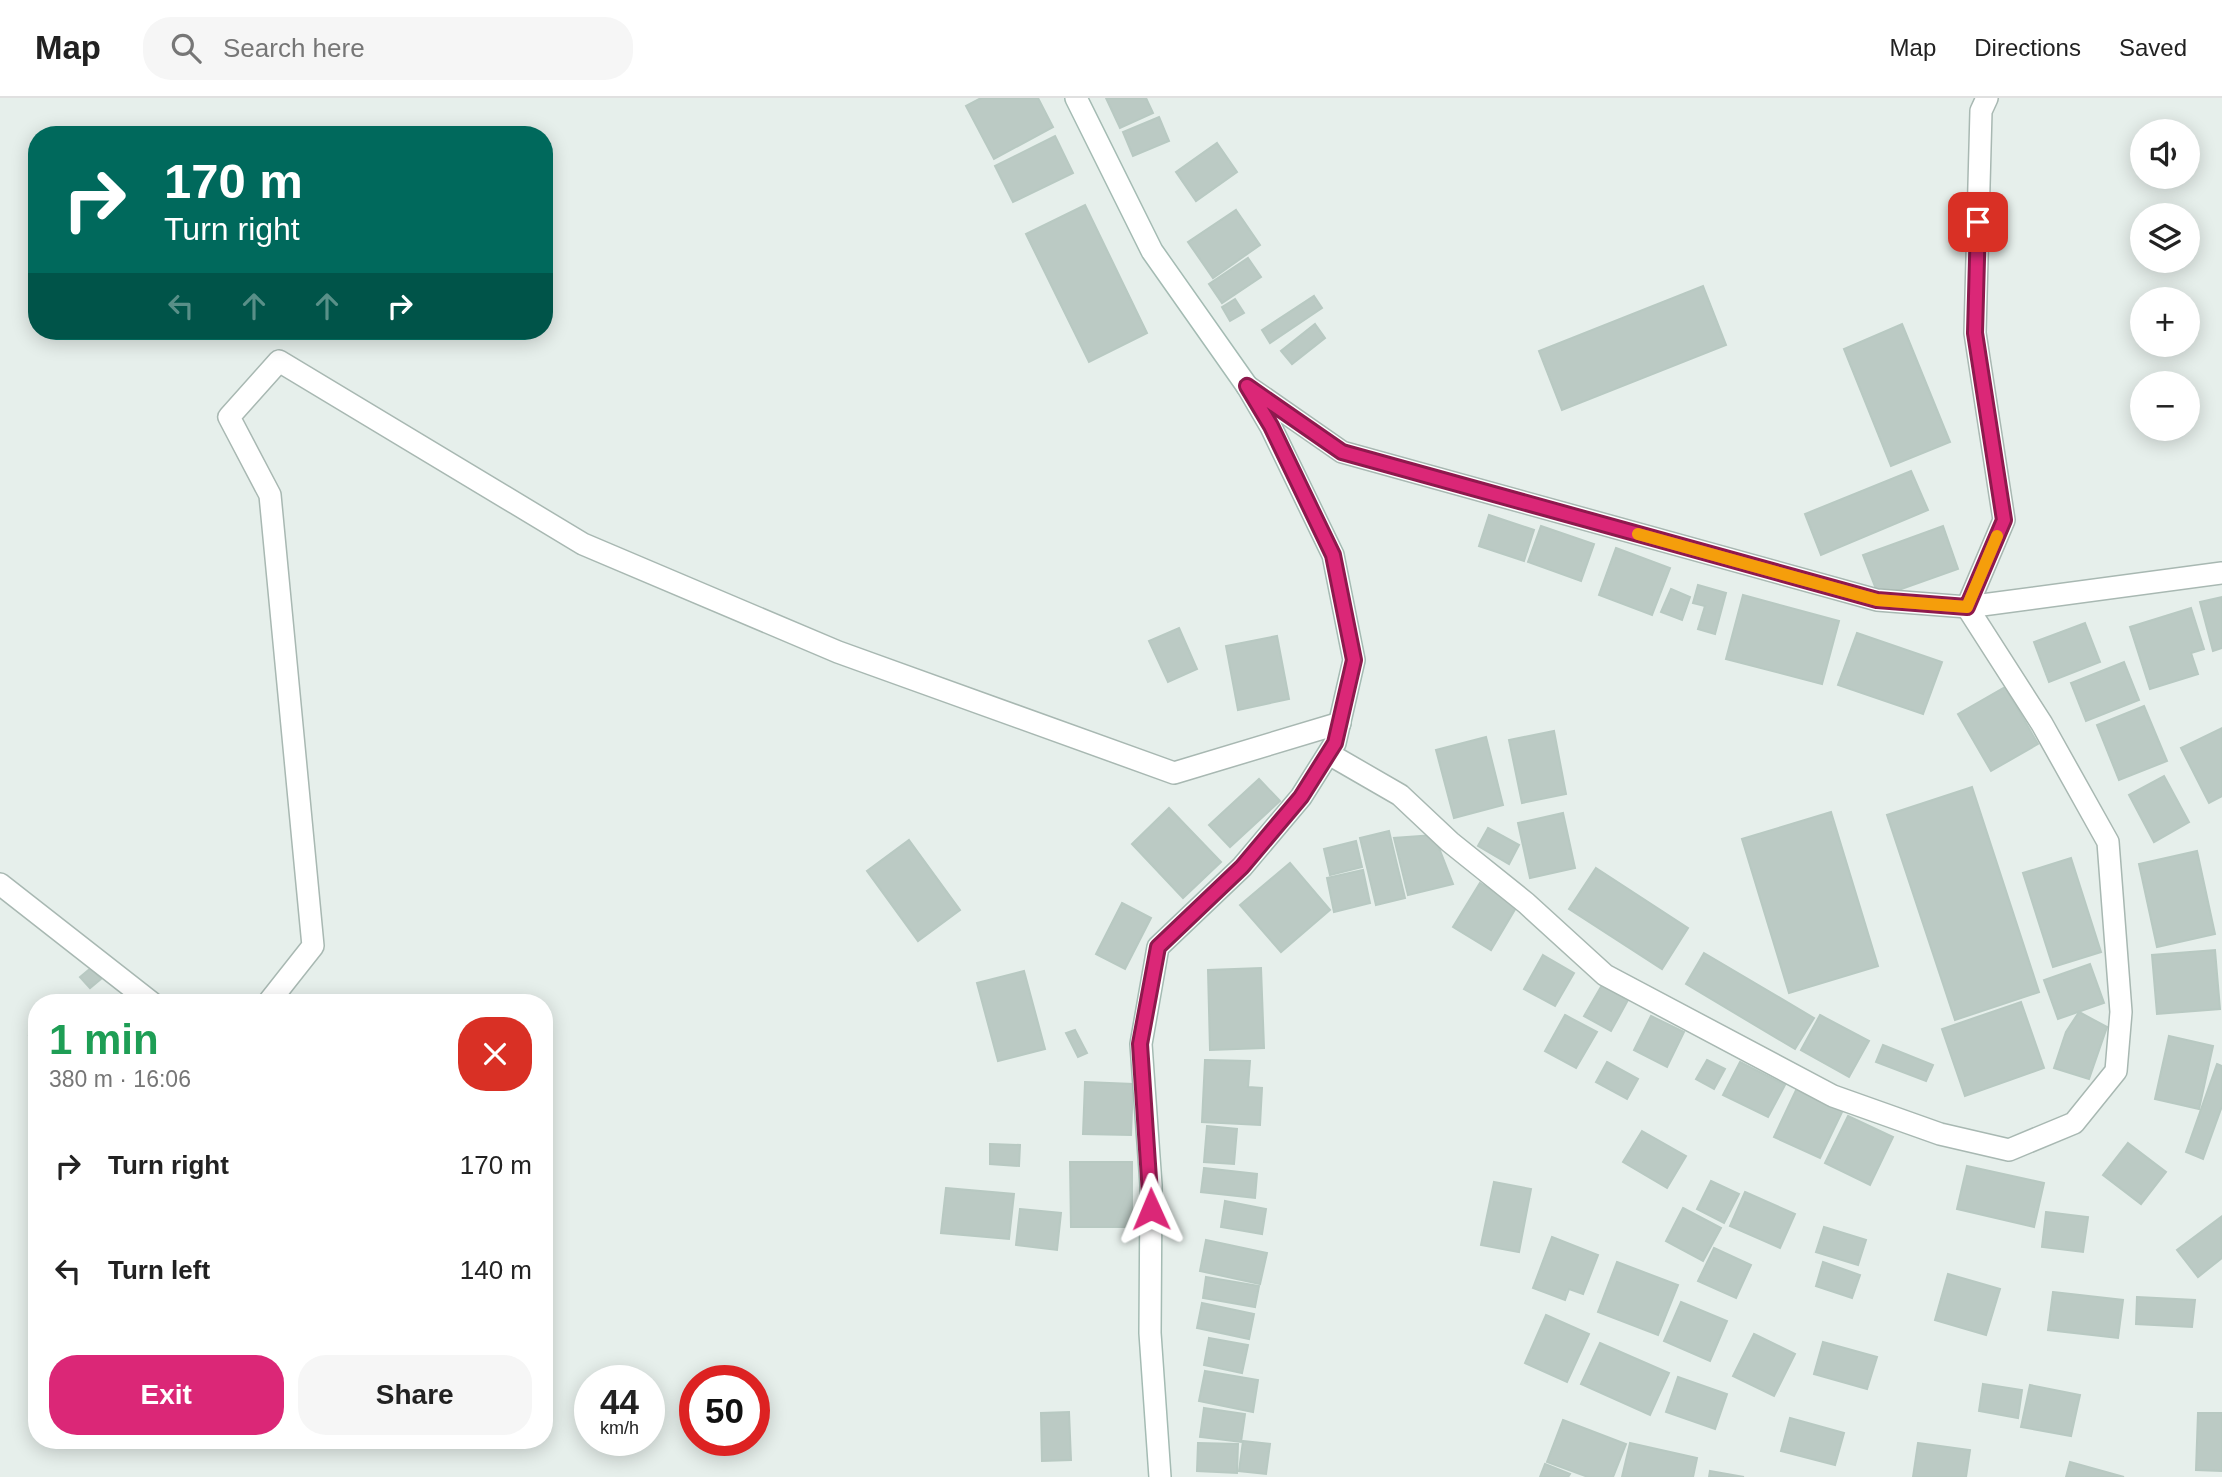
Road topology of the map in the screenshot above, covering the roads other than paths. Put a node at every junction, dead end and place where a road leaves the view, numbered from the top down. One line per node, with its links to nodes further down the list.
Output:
1 (1076, 98): 3 (street)
2 (1987, 98): 5 (street)
3 (1247, 386): 5 (street); 6 (street)
4 (2222, 573): 5 (street)
5 (1967, 607): 7 (street)
6 (1340, 723): 7 (street); 10 (street)
7 (1329, 754): 11 (street)
8 (0, 884): 9 (street)
9 (141, 994)
10 (275, 994)
11 (1160, 1477)

